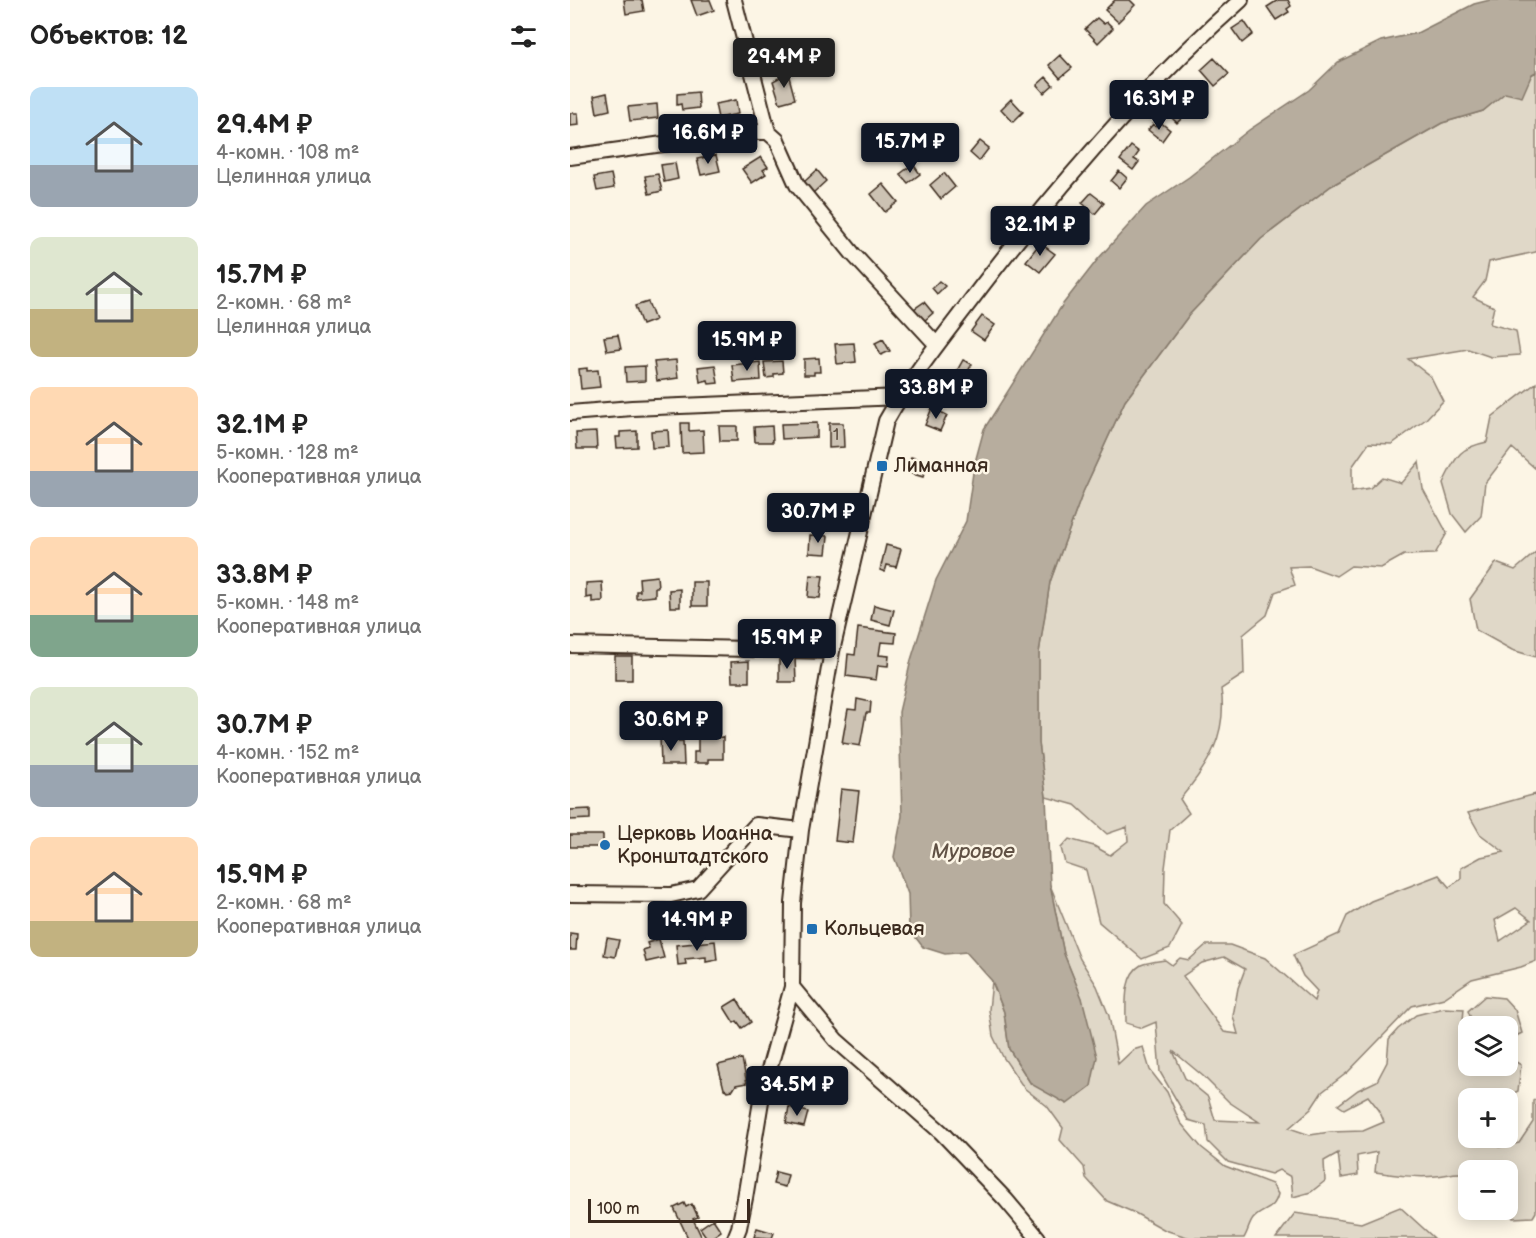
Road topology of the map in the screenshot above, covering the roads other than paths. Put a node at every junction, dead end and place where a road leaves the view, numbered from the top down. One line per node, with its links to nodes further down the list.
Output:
1 (734, 0): 3 (street)
2 (1241, 0): 5 (street)
3 (768, 132): 4 (street); 5 (street)
4 (570, 157)
5 (936, 345): 6 (street)
6 (900, 397): 7 (street); 9 (street)
7 (570, 413)
8 (570, 645): 9 (street)
9 (832, 651): 10 (street)
10 (801, 830): 11 (street); 12 (street)
11 (570, 894)
12 (792, 987): 13 (street); 14 (street)
13 (735, 1238)
14 (1038, 1238)

